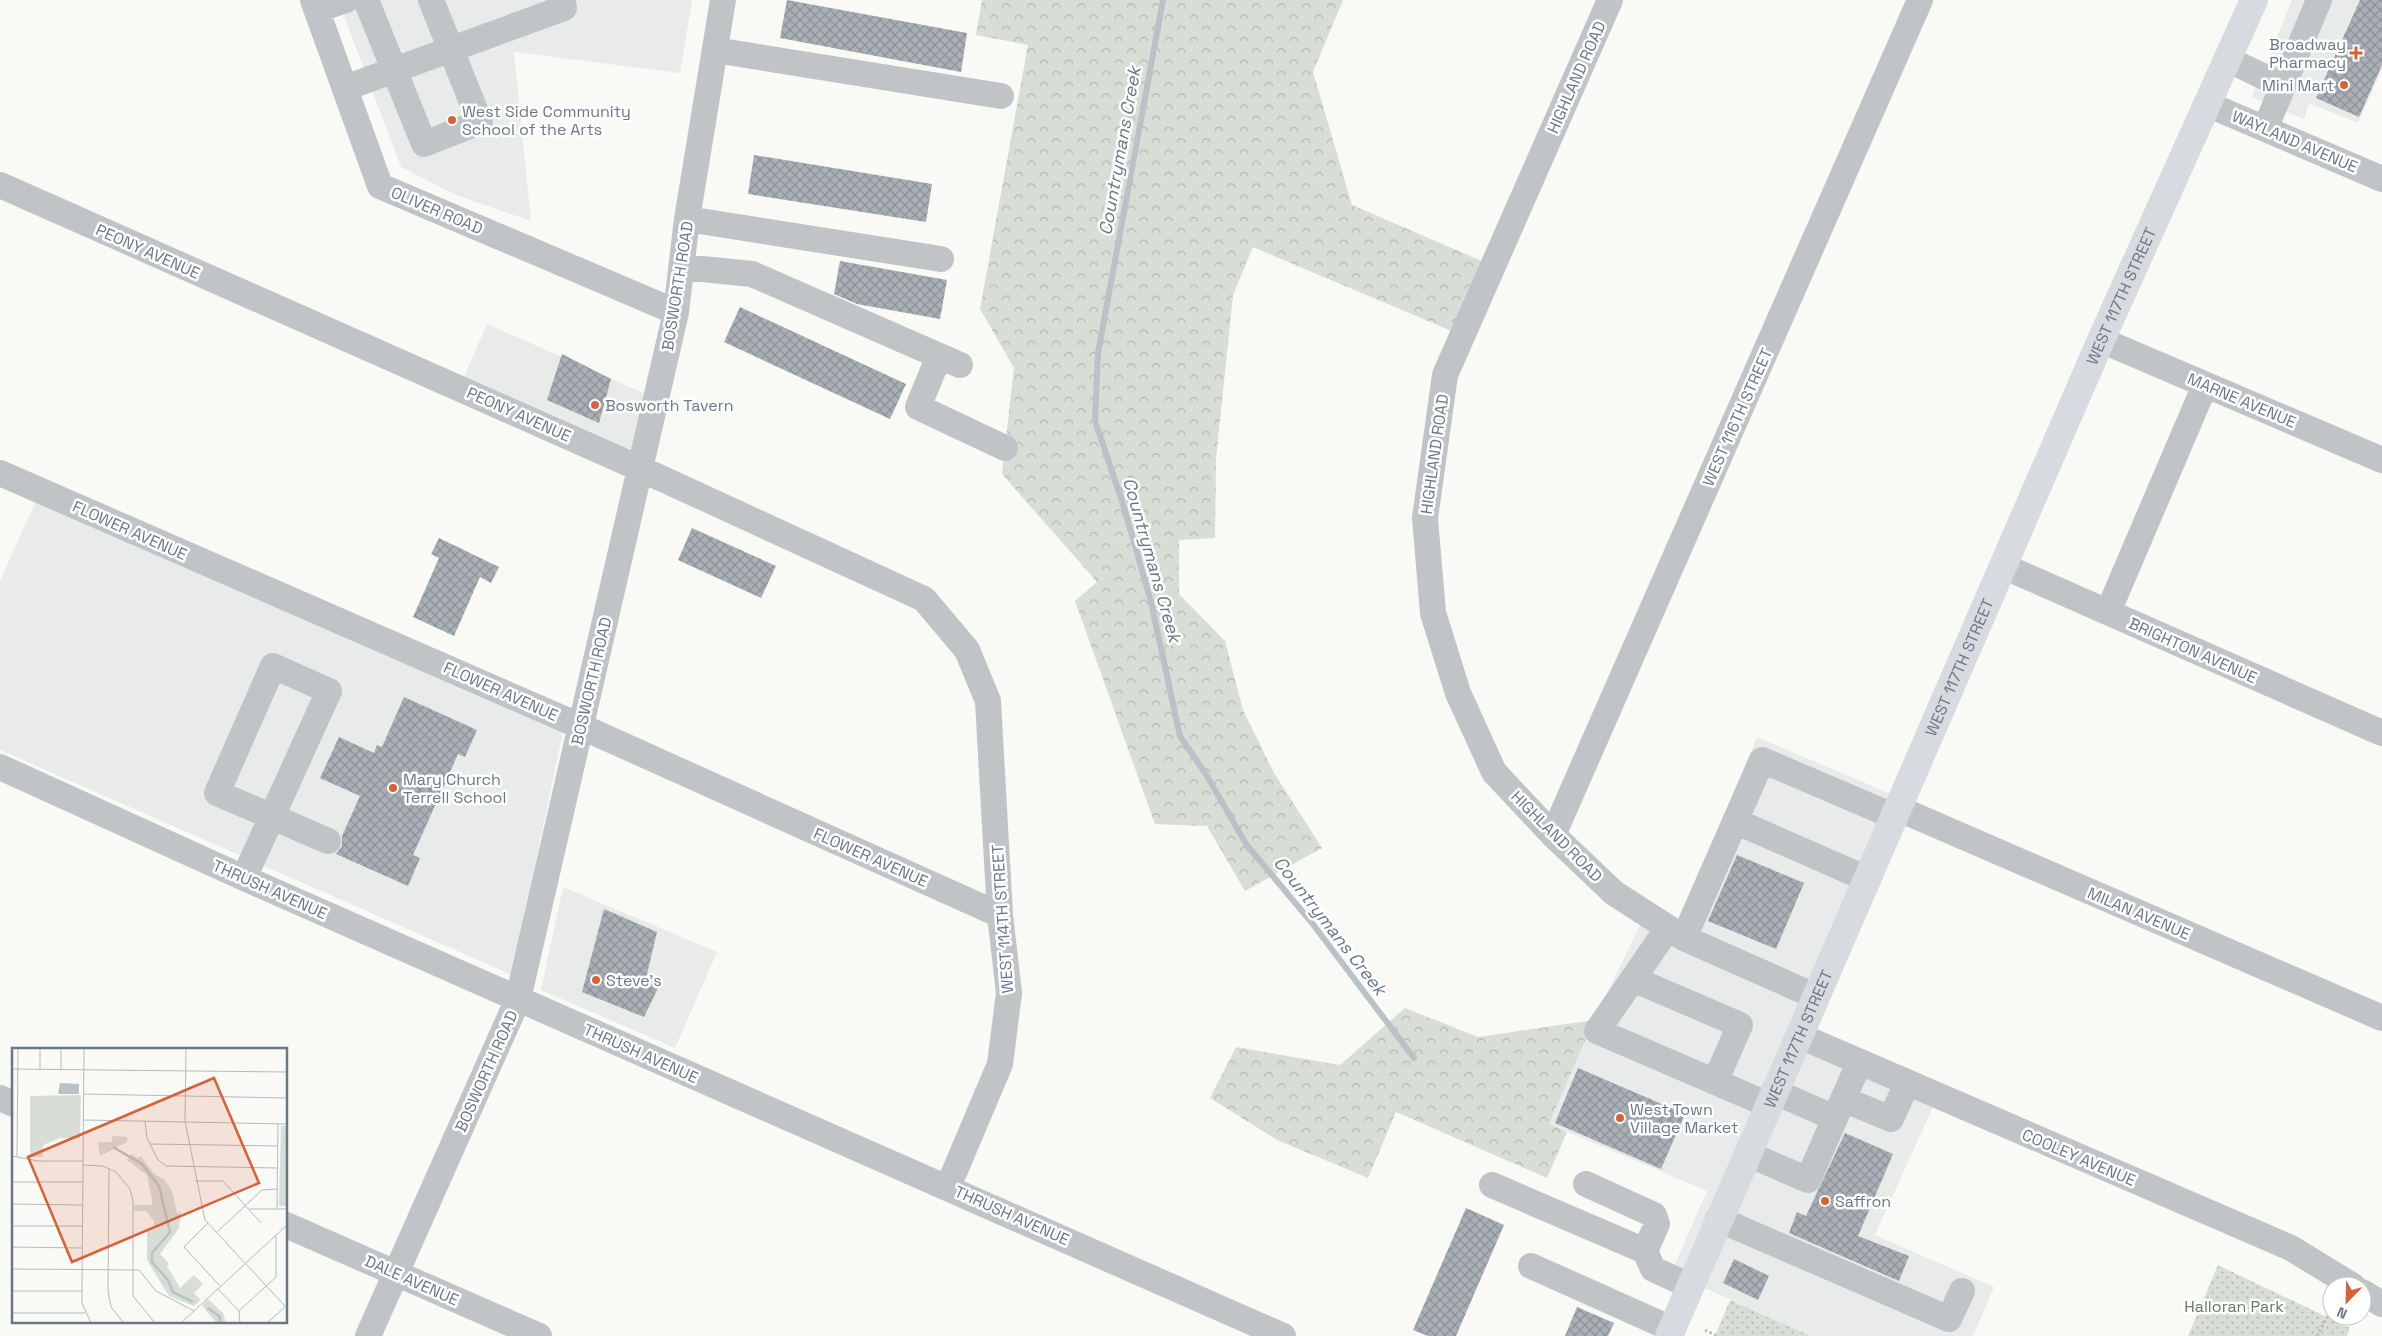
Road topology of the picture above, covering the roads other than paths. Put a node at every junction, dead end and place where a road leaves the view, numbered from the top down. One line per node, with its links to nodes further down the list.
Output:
1 (346, 0): 10 (street)
2 (366, 0): 14 (street)
3 (431, 0): 11 (street)
4 (562, 0): 11 (street)
5 (723, 0): 12 (street, BOSWORTH ROAD)
6 (1610, 0): 41 (street, HIGHLAND ROAD)
7 (1920, 0): 41 (street, WEST 116TH STREET)
8 (2254, 0): 13 (main road, WEST 117TH STREET)
9 (2318, 0): 15 (street)
10 (315, 5): 16 (street, OLIVER ROAD)
11 (451, 49): 14 (street); 14 (street)
12 (715, 50): 17 (street); 22 (street, BOSWORTH ROAD)
13 (2227, 59): 15 (street); 18 (main road, WEST 117TH STREET)
14 (394, 70): 16 (street)
15 (2283, 86): 19 (street)
16 (345, 88): 25 (street, OLIVER ROAD)
17 (1001, 96)
18 (2207, 104): 19 (street, WAYLAND AVENUE); 26 (main road, WEST 117TH STREET)
19 (2265, 128): 20 (street, WAYLAND AVENUE)
20 (2382, 179)
21 (0, 185): 30 (street, PEONY AVENUE)
22 (687, 219): 23 (street); 24 (street, BOSWORTH ROAD)
23 (941, 259)
24 (682, 267): 25 (street, BOSWORTH ROAD); 28 (street)
25 (676, 312): 30 (street, BOSWORTH ROAD)
26 (2101, 340): 27 (street, MARNE AVENUE); 32 (main road, WEST 117TH STREET)
27 (2205, 385): 29 (street, MARNE AVENUE); 33 (street)
28 (1005, 448)
29 (2382, 460)
30 (641, 468): 34 (street, PEONY AVENUE); 35 (street, BOSWORTH ROAD)
31 (0, 473): 35 (street, FLOWER AVENUE)
32 (2003, 566): 33 (street, BRIGHTON AVENUE); 38 (main road, WEST 117TH STREET)
33 (2108, 612): 36 (street, BRIGHTON AVENUE)
34 (988, 701): 45 (street, WEST 114TH STREET)
35 (580, 726): 45 (street, FLOWER AVENUE); 49 (street, BOSWORTH ROAD)
36 (2382, 733)
37 (0, 767): 43 (street, THRUSH AVENUE)
38 (1895, 812): 40 (street, MILAN AVENUE); 44 (main road, WEST 117TH STREET); 50 (street, MILAN AVENUE)
39 (272, 816): 39 (street); 42 (street); 43 (street)
40 (1735, 821): 44 (street); 46 (street)
41 (1553, 835): 46 (street, HIGHLAND ROAD)
42 (328, 841)
43 (244, 878): 49 (street, THRUSH AVENUE)
44 (1867, 879): 48 (main road, WEST 117TH STREET)
45 (1000, 914): 62 (street, WEST 114TH STREET)
46 (1676, 933): 47 (street); 48 (street, HIGHLAND ROAD)
47 (1633, 979): 53 (street); 53 (street)
48 (1817, 997): 51 (main road, WEST 117TH STREET)
49 (518, 999): 62 (street, THRUSH AVENUE); 67 (street, BOSWORTH ROAD)
50 (2382, 1018)
51 (1800, 1036): 52 (street, COOLEY AVENUE); 56 (main road, WEST 117TH STREET)
52 (1859, 1062): 54 (street, COOLEY AVENUE); 58 (street)
53 (1715, 1082): 56 (street)
54 (1907, 1083): 58 (street); 68 (street, COOLEY AVENUE)
55 (0, 1098): 57 (street)
56 (1772, 1098): 58 (street); 59 (main road, WEST 117TH STREET)
57 (12, 1103)
58 (1839, 1109): 59 (street)
59 (1748, 1154): 63 (main road, WEST 117TH STREET)
60 (1586, 1184): 65 (street)
61 (1492, 1185): 65 (street)
62 (948, 1187): 75 (street, THRUSH AVENUE)
63 (1718, 1219): 69 (main road, WEST 117TH STREET); 71 (street)
64 (288, 1226): 67 (street, DALE AVENUE)
65 (1645, 1251): 69 (street)
66 (1531, 1266): 72 (street)
67 (396, 1273): 73 (street, BOSWORTH ROAD); 74 (street, DALE AVENUE)
68 (2337, 1276)
69 (1690, 1286): 72 (main road, WEST 117TH STREET)
70 (1962, 1291): 71 (street)
71 (1945, 1328)
72 (1670, 1332)
73 (368, 1336)
74 (539, 1336)
75 (1283, 1336)

